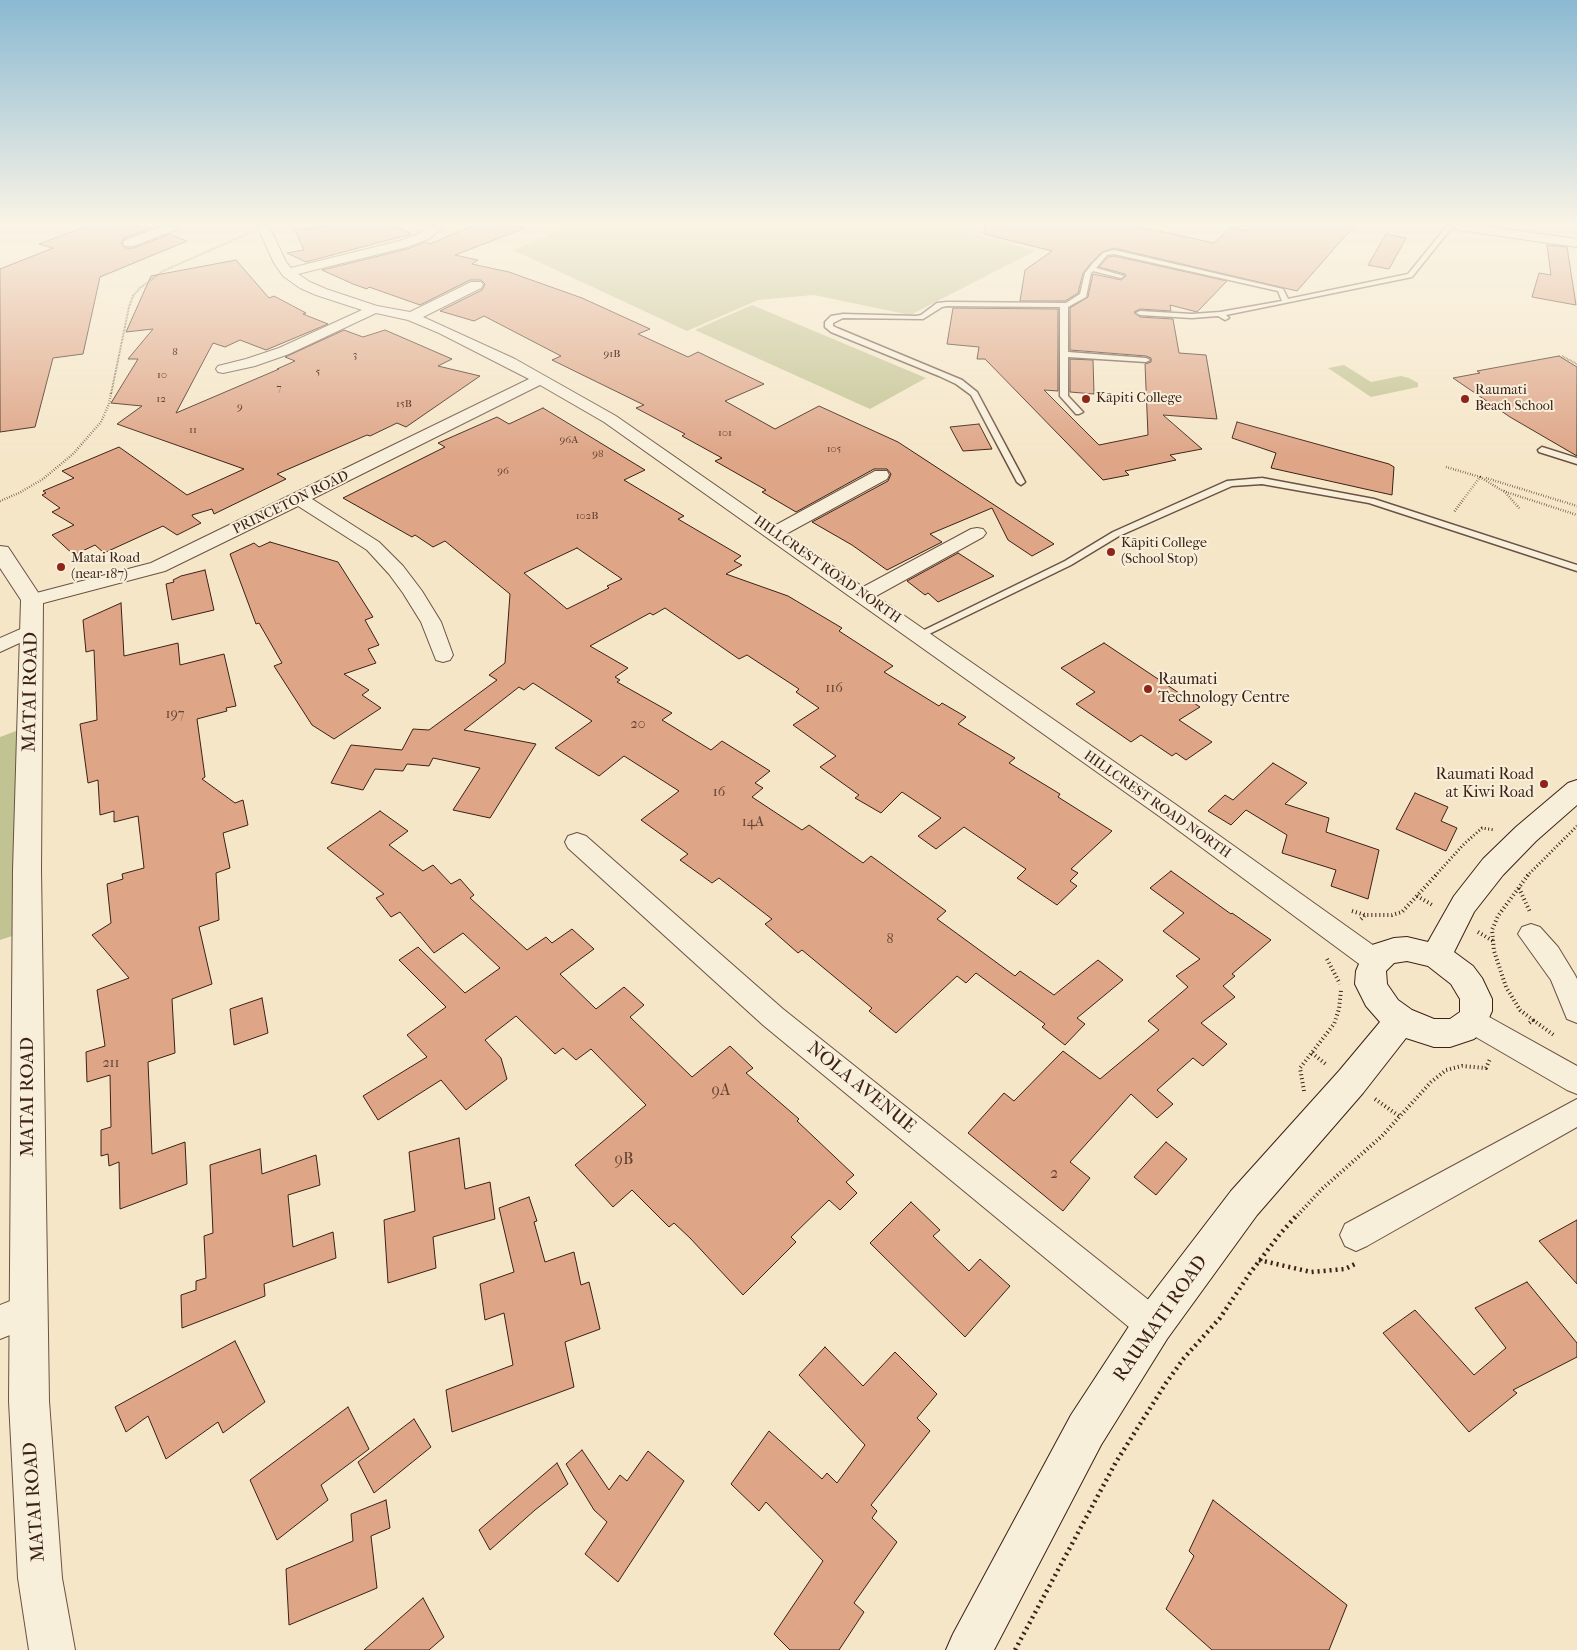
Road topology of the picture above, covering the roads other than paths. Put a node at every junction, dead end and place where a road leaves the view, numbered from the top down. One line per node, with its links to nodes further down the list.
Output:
1 (355, 303): 6 (street, HILLCREST ROAD NORTH)
2 (440, 303): 8 (street)
3 (1072, 303): 5 (lane)
4 (1281, 303): 7 (lane)
5 (1064, 305): 9 (lane); 17 (lane)
6 (374, 309): 8 (street, HILLCREST ROAD NORTH); 11 (street)
7 (1140, 313)
8 (412, 317): 12 (street, HILLCREST ROAD NORTH)
9 (1064, 354): 10 (lane); 13 (lane)
10 (1146, 360)
11 (223, 368)
12 (541, 379): 18 (street, PRINCETON ROAD); 19 (street, HILLCREST ROAD NORTH)
13 (1080, 412)
14 (1542, 450): 15 (lane)
15 (1577, 461)
16 (881, 475): 19 (street)
17 (1021, 482)
18 (299, 499): 24 (street, PRINCETON ROAD); 27 (street)
19 (774, 533): 23 (street, HILLCREST ROAD NORTH)
20 (977, 533): 23 (street)
21 (0, 552): 24 (street)
22 (1577, 568): 25 (lane)
23 (863, 595): 25 (street, HILLCREST ROAD NORTH)
24 (32, 615): 26 (street, PRINCETON ROAD); 39 (street, MATAI ROAD)
25 (919, 635): 32 (street, HILLCREST ROAD NORTH)
26 (0, 646)
27 (443, 655)
28 (1577, 790): 31 (street)
29 (577, 842): 40 (street, NOLA AVENUE)
30 (1531, 924): 33 (street)
31 (1436, 956): 32 (street); 35 (street)
32 (1376, 961): 34 (street)
33 (1577, 1011)
34 (1401, 1020): 35 (street); 40 (street, RAUMATI ROAD)
35 (1472, 1021): 36 (street)
36 (1577, 1081)
37 (1577, 1112): 38 (street)
38 (1360, 1247)
39 (14, 1316): 41 (street, MATAI ROAD)
40 (1153, 1325): 42 (street, RAUMATI ROAD)
41 (52, 1650)
42 (969, 1650)

